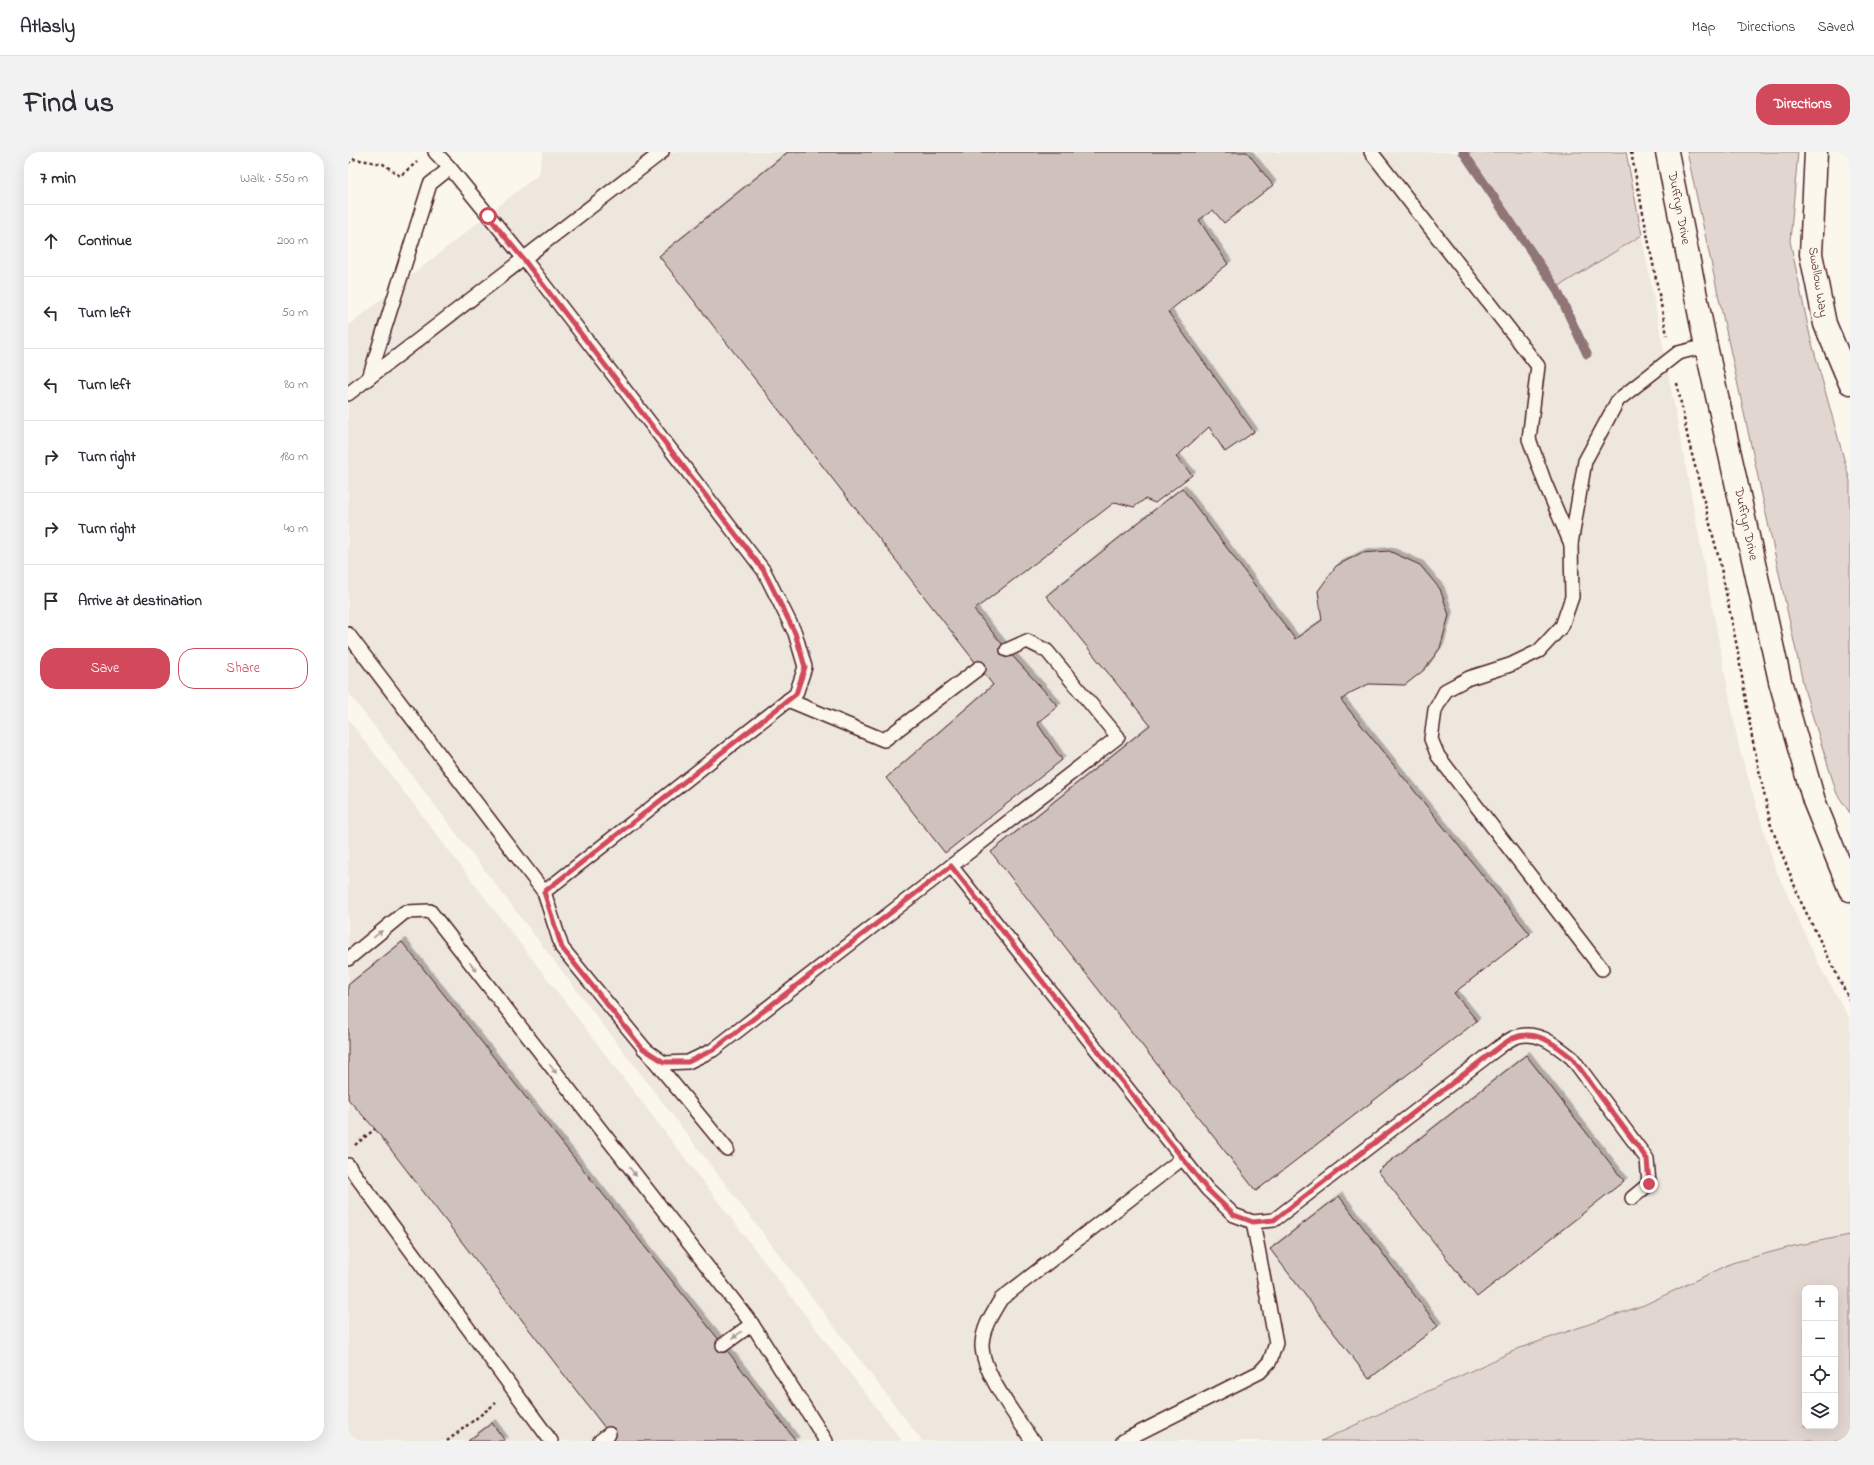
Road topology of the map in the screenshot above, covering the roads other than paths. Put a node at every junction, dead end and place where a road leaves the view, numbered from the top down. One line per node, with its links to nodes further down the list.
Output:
1 (435, 152): 6 (lane)
2 (662, 152): 7 (lane)
3 (1372, 152): 12 (lane)
4 (1667, 152): 8 (street, Duffryn Drive)
5 (1816, 152): 10 (street, Swallow Way)
6 (450, 168): 7 (lane); 9 (lane)
7 (524, 260): 9 (lane); 16 (lane)
8 (1706, 346): 12 (lane); 17 (street, Duffryn Drive)
9 (369, 378): 11 (lane)
10 (1850, 383)
11 (348, 394)
12 (1571, 544): 22 (lane)
13 (348, 634): 20 (lane)
14 (1007, 650): 18 (lane)
15 (979, 668): 16 (lane)
16 (788, 700): 20 (lane)
17 (1845, 865): 19 (street, Duffryn Drive)
18 (951, 866): 23 (lane); 25 (lane)
19 (1850, 890)
20 (544, 892): 23 (lane)
21 (348, 959): 29 (lane, one-way to 29)
22 (1602, 970)
23 (642, 1048): 24 (lane)
24 (727, 1149)
25 (1183, 1158): 28 (lane); 33 (lane)
26 (348, 1165): 31 (lane)
27 (1632, 1198): 28 (lane)
28 (1253, 1222): 34 (lane)
29 (752, 1324): 30 (lane, one-way to 30); 32 (lane)
30 (723, 1345)
31 (551, 1441)
32 (826, 1441)
33 (1034, 1441)
34 (1123, 1441)

